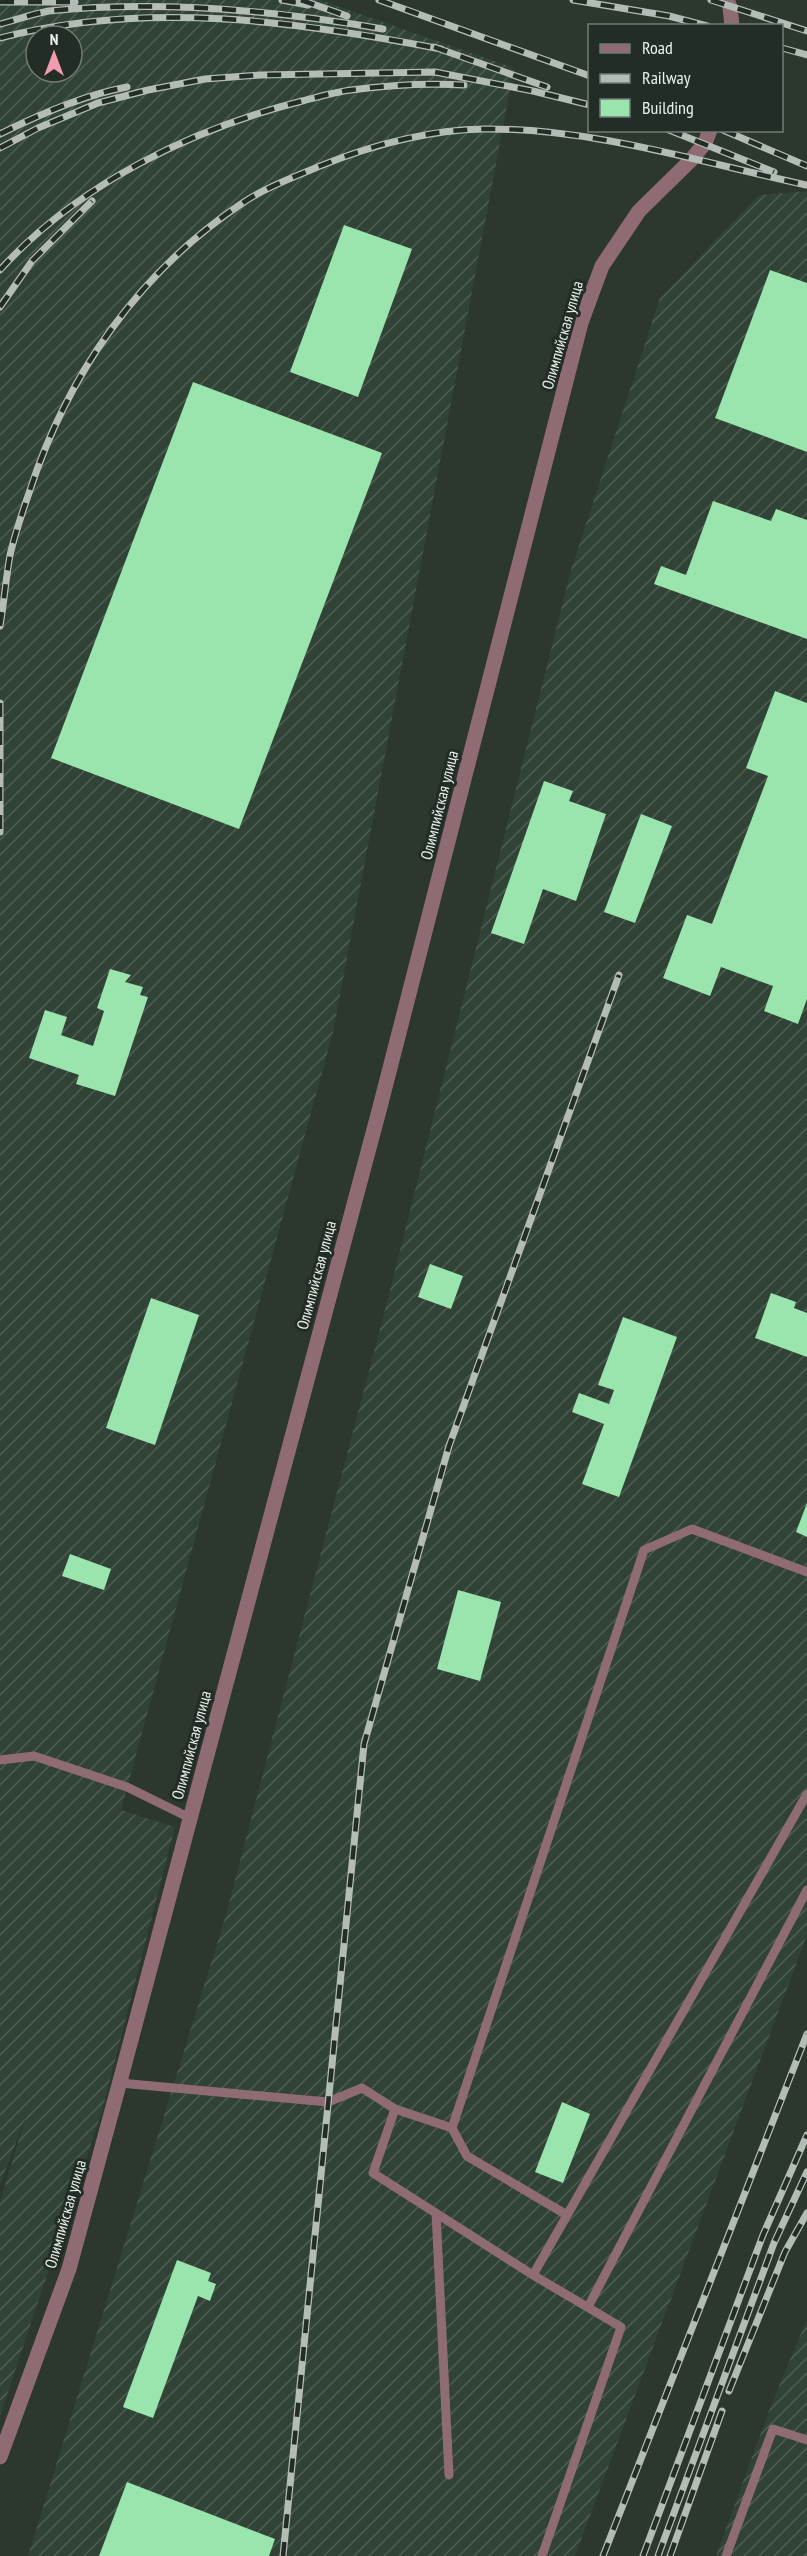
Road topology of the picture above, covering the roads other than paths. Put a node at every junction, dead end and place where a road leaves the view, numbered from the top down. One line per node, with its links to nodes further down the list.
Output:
1 (727, 0): 2 (street)
2 (732, 24)
3 (709, 132): 7 (street, Олимпийская улица)
4 (807, 1572): 11 (lane)
5 (0, 1760): 7 (lane)
6 (807, 1794): 13 (lane)
7 (190, 1818): 9 (street, Олимпийская улица)
8 (807, 1890): 15 (lane)
9 (120, 2083): 10 (lane); 17 (street, Олимпийская улица)
10 (395, 2109): 11 (lane); 12 (lane)
11 (452, 2128): 13 (lane)
12 (436, 2213): 14 (lane); 18 (lane)
13 (567, 2215): 14 (lane)
14 (533, 2275): 15 (lane)
15 (588, 2307): 19 (lane)
16 (807, 2440): 20 (lane)
17 (0, 2457)
18 (449, 2475)
19 (542, 2556)
20 (726, 2556)

